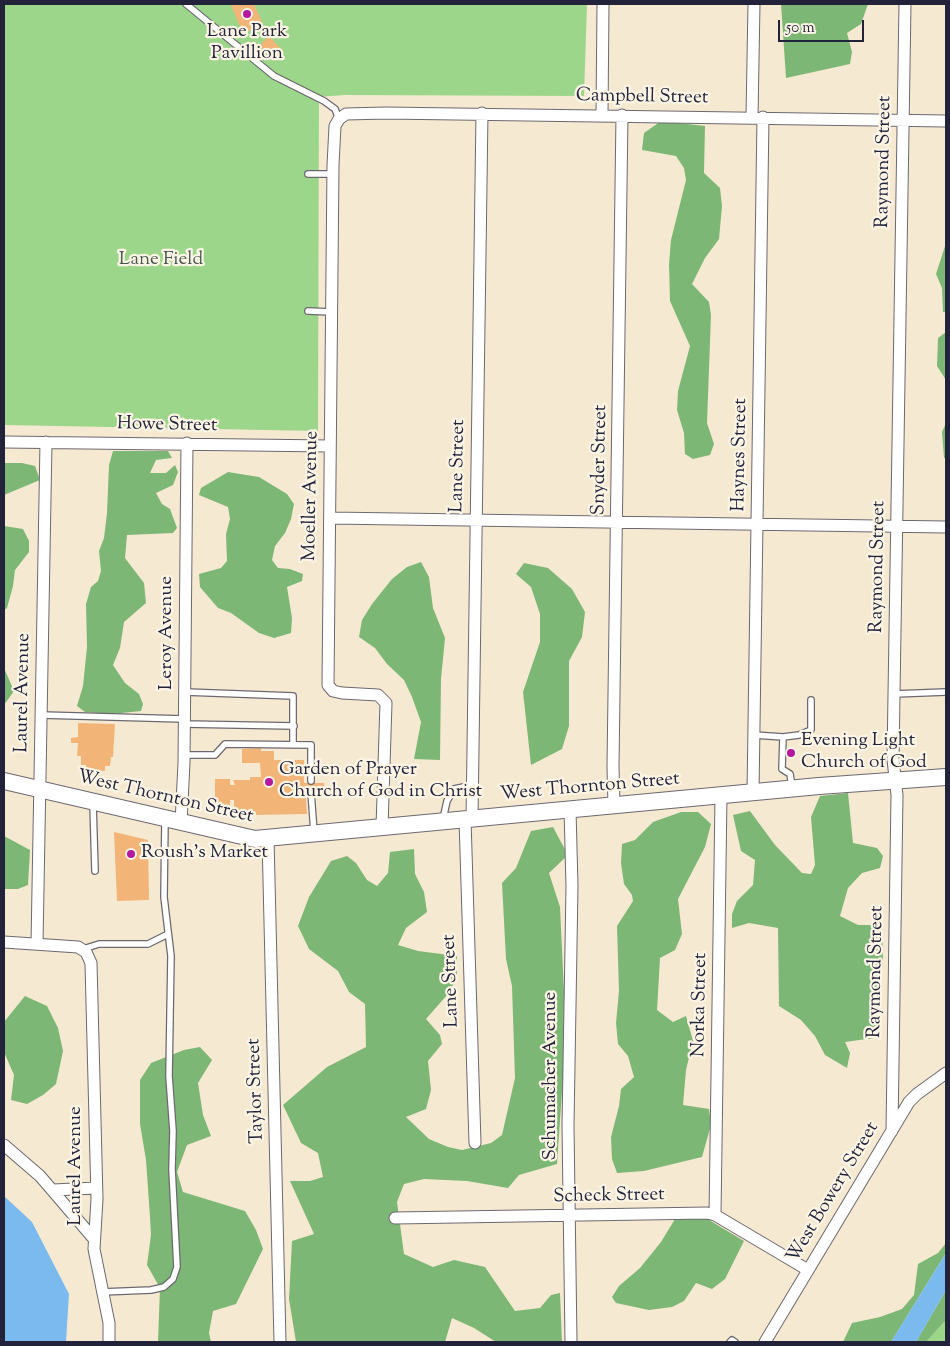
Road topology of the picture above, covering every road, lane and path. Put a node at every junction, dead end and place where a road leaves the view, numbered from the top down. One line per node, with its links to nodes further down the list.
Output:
1 (186, 4): 9 (lane)
2 (603, 4): 6 (street)
3 (754, 4): 8 (street, Haynes Street)
4 (906, 4): 10 (street, Raymond Street)
5 (482, 113): 6 (street, Campbell Street); 9 (street, Campbell Street); 21 (street, Lane Street)
6 (602, 114): 7 (street, Campbell Street)
7 (622, 115): 8 (street, Campbell Street); 22 (street, Snyder Street)
8 (758, 117): 10 (street, Campbell Street); 23 (street, Haynes Street)
9 (339, 119): 13 (street, Moeller Avenue)
10 (903, 119): 11 (street, Campbell Street); 24 (street, Raymond Street)
11 (946, 121)
12 (308, 174): 13 (lane)
13 (333, 174): 15 (street, Moeller Avenue)
14 (308, 311): 15 (lane)
15 (332, 312): 19 (street, Moeller Avenue)
16 (4, 442): 17 (street, Howe Street)
17 (46, 442): 18 (street, Howe Street); 30 (street, Laurel Avenue)
18 (187, 443): 19 (street, Howe Street); 26 (street, Leroy Avenue)
19 (330, 446): 20 (street, Moeller Avenue)
20 (330, 518): 21 (street); 53 (street, Moeller Avenue)
21 (476, 520): 22 (street); 41 (street, Lane Street)
22 (617, 522): 23 (street); 48 (street, Snyder Street)
23 (757, 524): 24 (street); 33 (street, Haynes Street)
24 (897, 526): 25 (street); 28 (street, Raymond Street)
25 (946, 527)
26 (184, 692): 31 (street, Leroy Avenue); 32 (lane)
27 (946, 692): 28 (lane)
28 (894, 694): 40 (street, Raymond Street)
29 (811, 700): 34 (lane)
30 (41, 716): 31 (lane); 43 (street, Laurel Avenue)
31 (184, 722): 32 (lane); 36 (street, Leroy Avenue)
32 (294, 726): 35 (lane)
33 (754, 735): 34 (lane); 45 (street, Haynes Street)
34 (783, 737): 42 (lane)
35 (293, 745): 36 (lane); 38 (lane)
36 (184, 755): 51 (street, Leroy Avenue)
37 (946, 778): 40 (main road, West Thornton Street)
38 (311, 781)
39 (4, 782): 43 (main road, West Thornton Street)
40 (896, 782): 42 (main road, West Thornton Street); 62 (street, Raymond Street)
41 (473, 785): 50 (street, Lane Street); 52 (lane)
42 (792, 789): 45 (main road, West Thornton Street)
43 (40, 790): 47 (main road, West Thornton Street); 59 (street, Laurel Avenue)
44 (311, 792): 54 (lane)
45 (753, 793): 46 (main road, West Thornton Street)
46 (721, 796): 48 (main road, West Thornton Street); 67 (street, Norka Street)
47 (93, 802): 51 (main road, West Thornton Street); 56 (lane)
48 (614, 806): 49 (main road, West Thornton Street)
49 (570, 810): 50 (main road, West Thornton Street); 68 (street, Schumacher Avenue)
50 (469, 819): 52 (main road, West Thornton Street); 63 (street, Lane Street)
51 (173, 821): 55 (main road, West Thornton Street); 57 (lane)
52 (442, 821): 53 (main road, West Thornton Street)
53 (382, 827): 54 (main road, West Thornton Street)
54 (314, 834): 55 (main road, West Thornton Street)
55 (268, 838): 74 (street, Taylor Street)
56 (94, 871)
57 (168, 934): 60 (lane); 72 (lane)
58 (4, 942): 59 (street)
59 (36, 944): 60 (street)
60 (83, 949): 65 (street, Laurel Avenue)
61 (946, 1073): 62 (street, West Bowery Street)
62 (892, 1131): 71 (street, West Bowery Street)
63 (474, 1143)
64 (4, 1145): 66 (street)
65 (96, 1188): 66 (street); 70 (street, Laurel Avenue)
66 (53, 1190): 70 (street)
67 (715, 1215): 68 (street, Scheck Street); 71 (street, Scheck Street)
68 (570, 1216): 69 (street, Scheck Street); 75 (street, Schumacher Avenue)
69 (395, 1218)
70 (94, 1239): 72 (street, Laurel Avenue)
71 (808, 1270): 78 (street, West Bowery Street)
72 (102, 1292): 73 (street, Laurel Avenue)
73 (109, 1342)
74 (280, 1342)
75 (572, 1342)
76 (730, 1342): 77 (lane)
77 (735, 1342)
78 (765, 1342)

